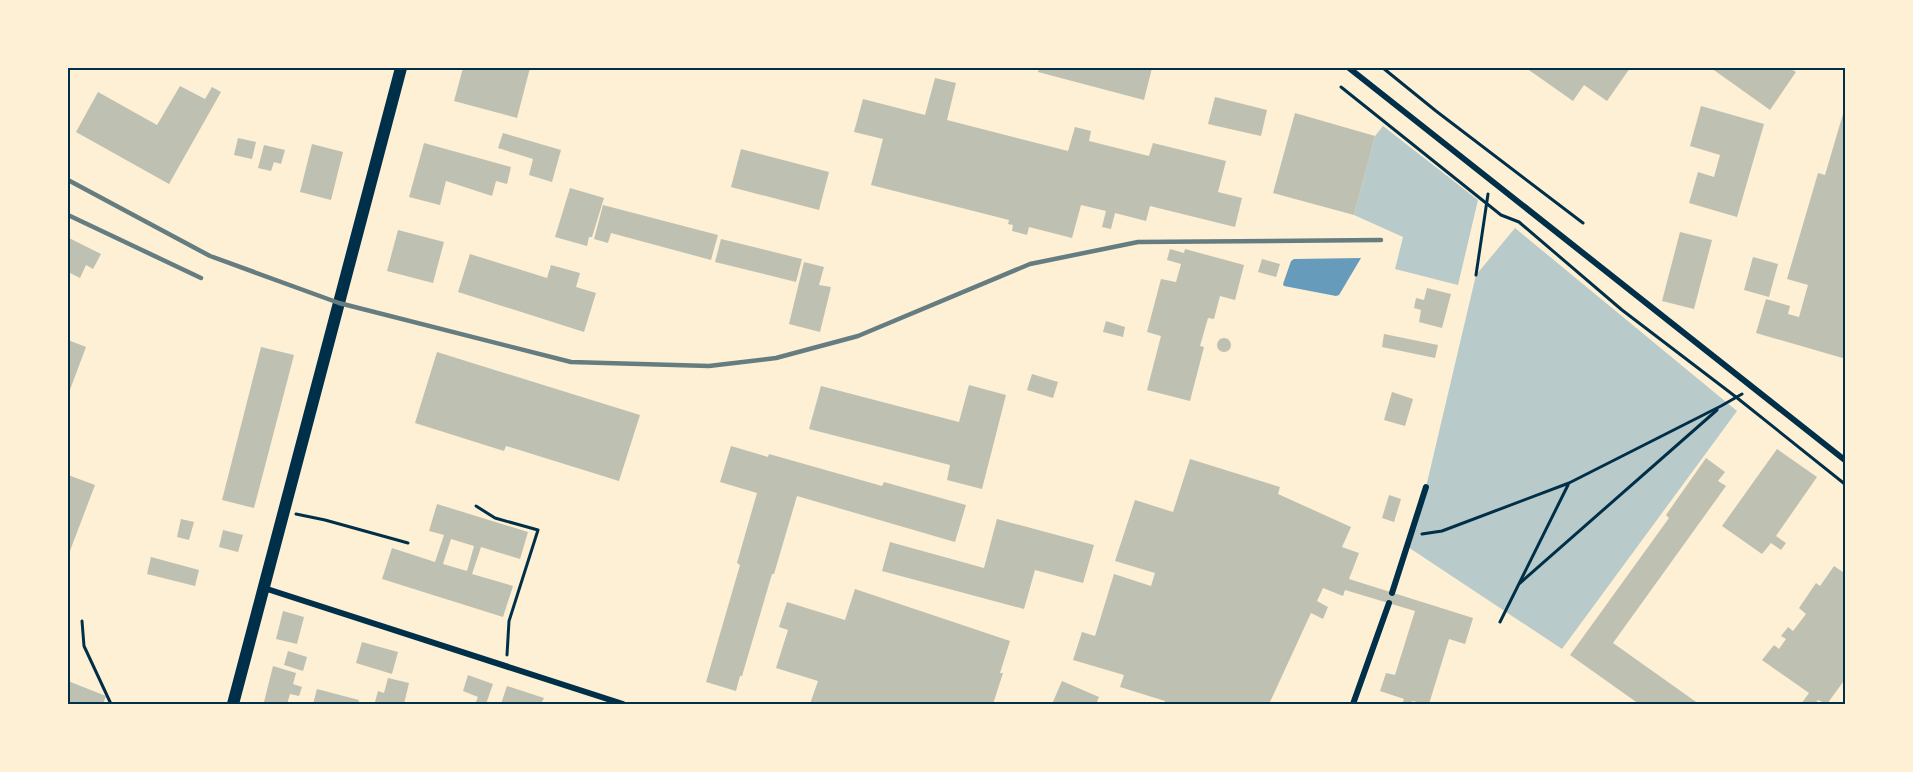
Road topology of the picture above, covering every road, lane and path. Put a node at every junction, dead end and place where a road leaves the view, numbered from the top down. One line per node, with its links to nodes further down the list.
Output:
1 (401, 68): 17 (main road)
2 (1349, 68): 5 (street)
3 (1383, 68): 7 (path)
4 (1341, 87): 6 (path)
5 (1491, 179): 6 (path); 9 (street)
6 (1487, 202): 8 (path); 10 (path)
7 (1583, 223)
8 (1476, 275)
9 (1751, 388): 10 (path); 12 (street)
10 (1736, 397): 11 (path); 14 (path)
11 (1720, 406): 13 (path); 20 (path)
12 (1845, 461)
13 (1569, 483): 18 (path); 20 (path)
14 (1845, 485)
15 (1426, 487): 18 (street)
16 (476, 506): 26 (path)
17 (285, 512): 19 (path); 21 (main road)
18 (1411, 536): 22 (street)
19 (408, 543)
20 (1520, 583): 25 (path)
21 (264, 588): 26 (street); 28 (main road)
22 (1392, 592)
23 (1389, 603): 30 (street)
24 (82, 621): 27 (path)
25 (1500, 622)
26 (507, 665): 29 (street)
27 (111, 705)
28 (233, 705)
29 (623, 705)
30 (1353, 705)

